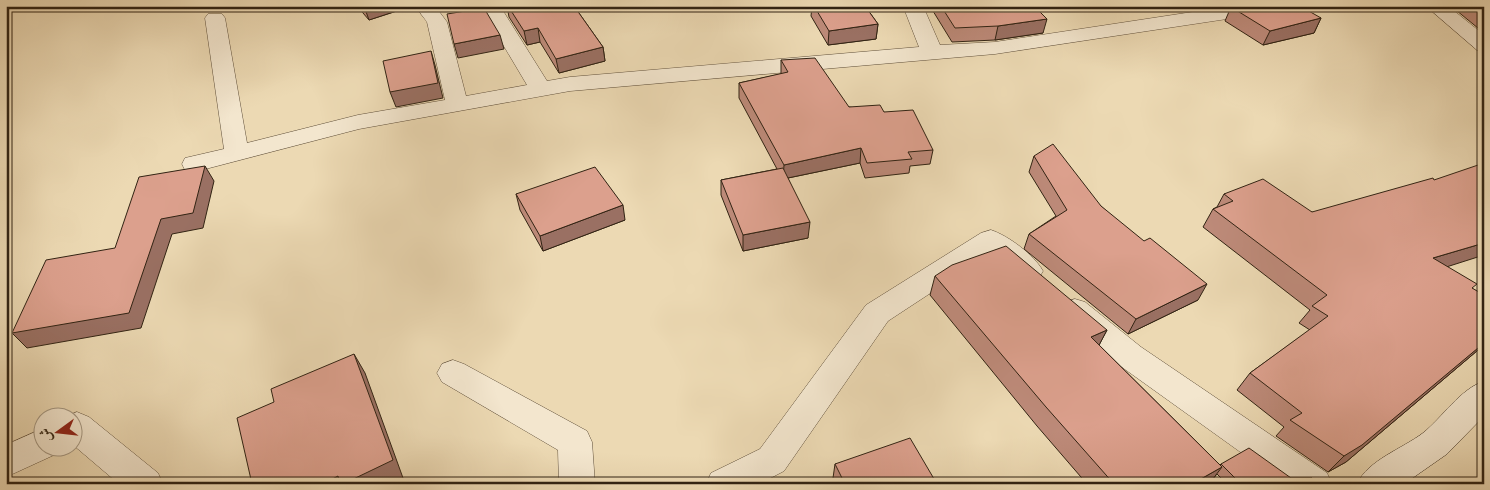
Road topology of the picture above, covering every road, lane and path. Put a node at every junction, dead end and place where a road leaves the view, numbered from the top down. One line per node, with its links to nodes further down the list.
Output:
1 (425, 6): 12 (street)
2 (490, 6): 11 (street)
3 (912, 6): 10 (street)
4 (1273, 6): 8 (street)
5 (1436, 6): 9 (street)
6 (215, 18): 13 (street)
7 (1043, 19): 8 (street)
8 (1064, 39): 10 (street)
9 (1484, 46)
10 (932, 52): 11 (street)
11 (541, 89): 12 (street)
12 (457, 103): 13 (street)
13 (237, 153): 14 (street)
14 (194, 164)
15 (453, 373): 21 (street)
16 (1484, 395): 24 (street)
17 (82, 431): 20 (street)
18 (32, 449): 19 (street)
19 (6, 462)
20 (145, 484)
21 (577, 484)
22 (724, 484): 23 (street)
23 (1314, 484)
24 (1374, 484)

